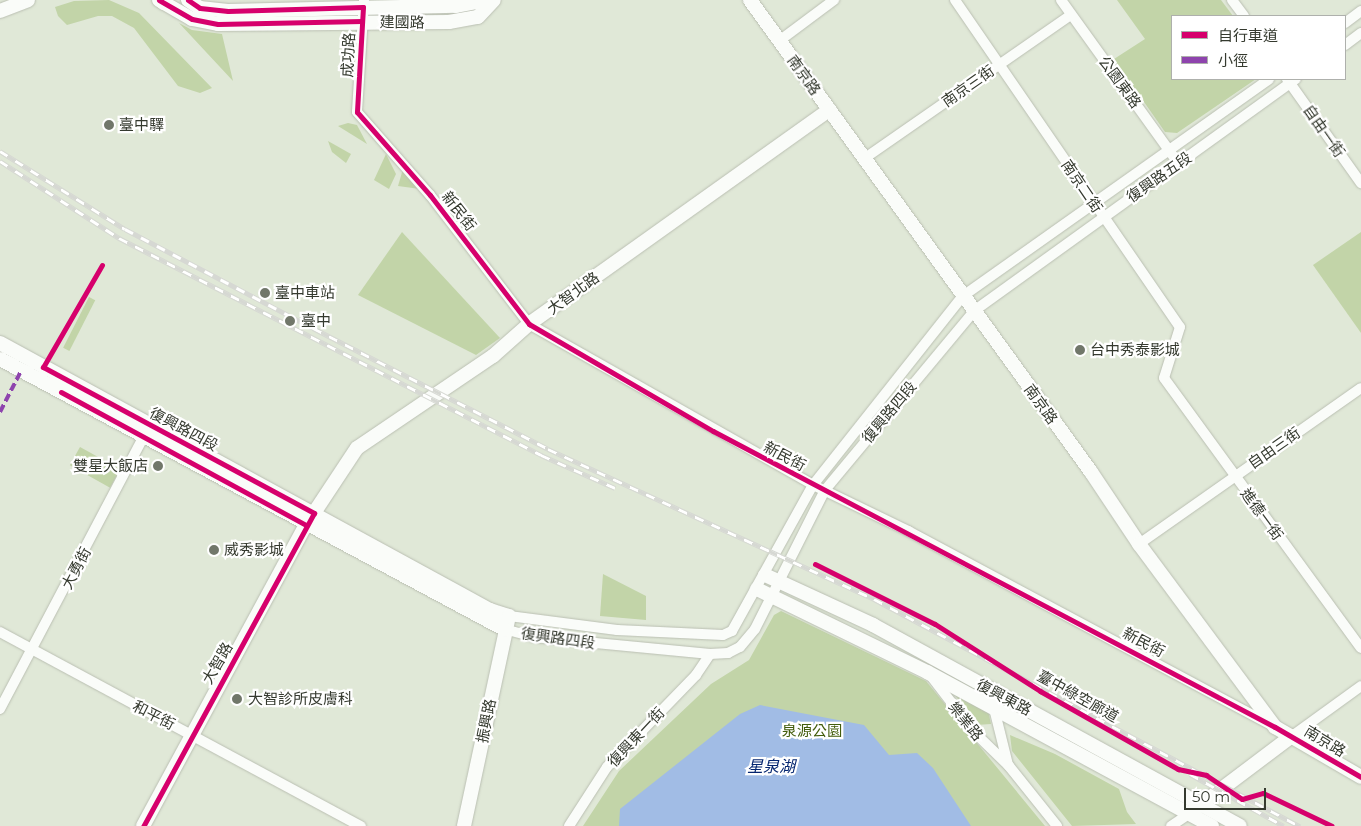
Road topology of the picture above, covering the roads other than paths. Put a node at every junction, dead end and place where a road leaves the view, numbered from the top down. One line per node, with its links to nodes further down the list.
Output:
1 (28, 0): 13 (street)
2 (188, 0): 11 (street, 建國路)
3 (486, 0): 12 (street, 建國路)
4 (494, 0): 17 (street)
5 (750, 0): 21 (street, 南京路)
6 (834, 0): 21 (street)
7 (955, 0): 23 (street, 南京二街)
8 (1061, 0): 15 (street, 公園東路)
9 (1232, 0): 16 (street)
10 (162, 1): 18 (street, 建國路)
11 (364, 4): 12 (street, 建國路); 18 (street, 成功路)
12 (470, 5): 17 (street)
13 (0, 11)
14 (1361, 12): 19 (street)
15 (1071, 15): 23 (street, 南京三街); 28 (street, 公園東路)
16 (1243, 15)
17 (478, 17): 18 (street, 建國路)
18 (362, 21): 27 (street, 成功路)
19 (1346, 23)
20 (1361, 33): 22 (street)
21 (779, 41): 26 (street, 南京路)
22 (1346, 44)
23 (999, 65): 29 (street, 南京三街); 32 (street, 南京二街)
24 (1268, 80): 28 (street, 復興路五段)
25 (1291, 80): 30 (street, 復興路五段); 31 (street, 自由一街)
26 (829, 110): 29 (street, 南京路); 36 (street, 大智北路)
27 (357, 112): 36 (street, 新民街)
28 (1169, 149): 30 (street, 公園東路); 32 (street, 復興路五段)
29 (865, 158): 34 (street, 南京路)
30 (1179, 164): 33 (street, 復興路五段)
31 (1361, 183)
32 (1093, 202): 33 (street, 南京二街); 34 (street, 復興路五段)
33 (1102, 216): 35 (street, 復興路五段); 39 (street, 南京二街)
34 (963, 296): 35 (street, 南京路); 43 (street, 復興路四段)
35 (974, 311): 44 (street, 復興路四段); 46 (street, 南京路)
36 (530, 324): 43 (street, 新民街); 45 (street, 大智北路)
37 (0, 343): 41 (street, 復興路四段)
38 (0, 359): 41 (street, 復興路四段)
39 (1164, 378): 42 (street, 進德一街)
40 (1361, 388): 42 (street, 自由三街)
41 (147, 431): 45 (street, 復興路四段); 54 (street, 大勇街)
42 (1235, 476): 46 (street, 自由三街); 53 (street, 進德一街)
43 (813, 485): 44 (street, 新民街); 47 (street, 復興路四段)
44 (825, 490): 48 (street, 復興路四段); 61 (street, 新民街)
45 (310, 519): 51 (street, 復興路四段); 62 (street, 大智路)
46 (1139, 544): 61 (street, 南京路)
47 (764, 575): 48 (street, 復興東路); 49 (street, 復興路四段)
48 (778, 581): 50 (street, 復興路四段); 58 (street, 復興東路)
49 (757, 589): 50 (street, 復興東路); 51 (street, 復興路四段)
50 (771, 596): 55 (street, 復興路四段); 56 (street, 復興東路)
51 (506, 623): 55 (street, 復興路四段); 70 (street, 振興路)
52 (0, 632): 54 (street, 和平街)
53 (1361, 648)
54 (32, 650): 60 (street, 大勇街); 62 (street, 和平街)
55 (710, 654): 71 (street, 復興東一街)
56 (927, 672): 59 (street, 復興東路); 64 (street, 樂業路)
57 (1361, 686): 63 (street)
58 (989, 688): 59 (street, 樂業路); 66 (street, 復興東路)
59 (993, 706): 64 (street, 樂業路); 67 (street, 復興東路)
60 (0, 709)
61 (1275, 727): 63 (street, 南京路)
62 (191, 734): 68 (street, 大智路); 69 (street, 和平街)
63 (1292, 736): 65 (street, 南京路); 66 (street)
64 (1009, 766): 72 (street, 樂業路)
65 (1361, 777)
66 (1200, 804): 67 (street); 75 (street, 復興東路)
67 (1190, 814): 73 (street); 74 (street, 復興東路)
68 (143, 826)
69 (361, 826)
70 (464, 826)
71 (569, 826)
72 (1057, 826)
73 (1171, 826)
74 (1212, 826)
75 (1240, 826)

